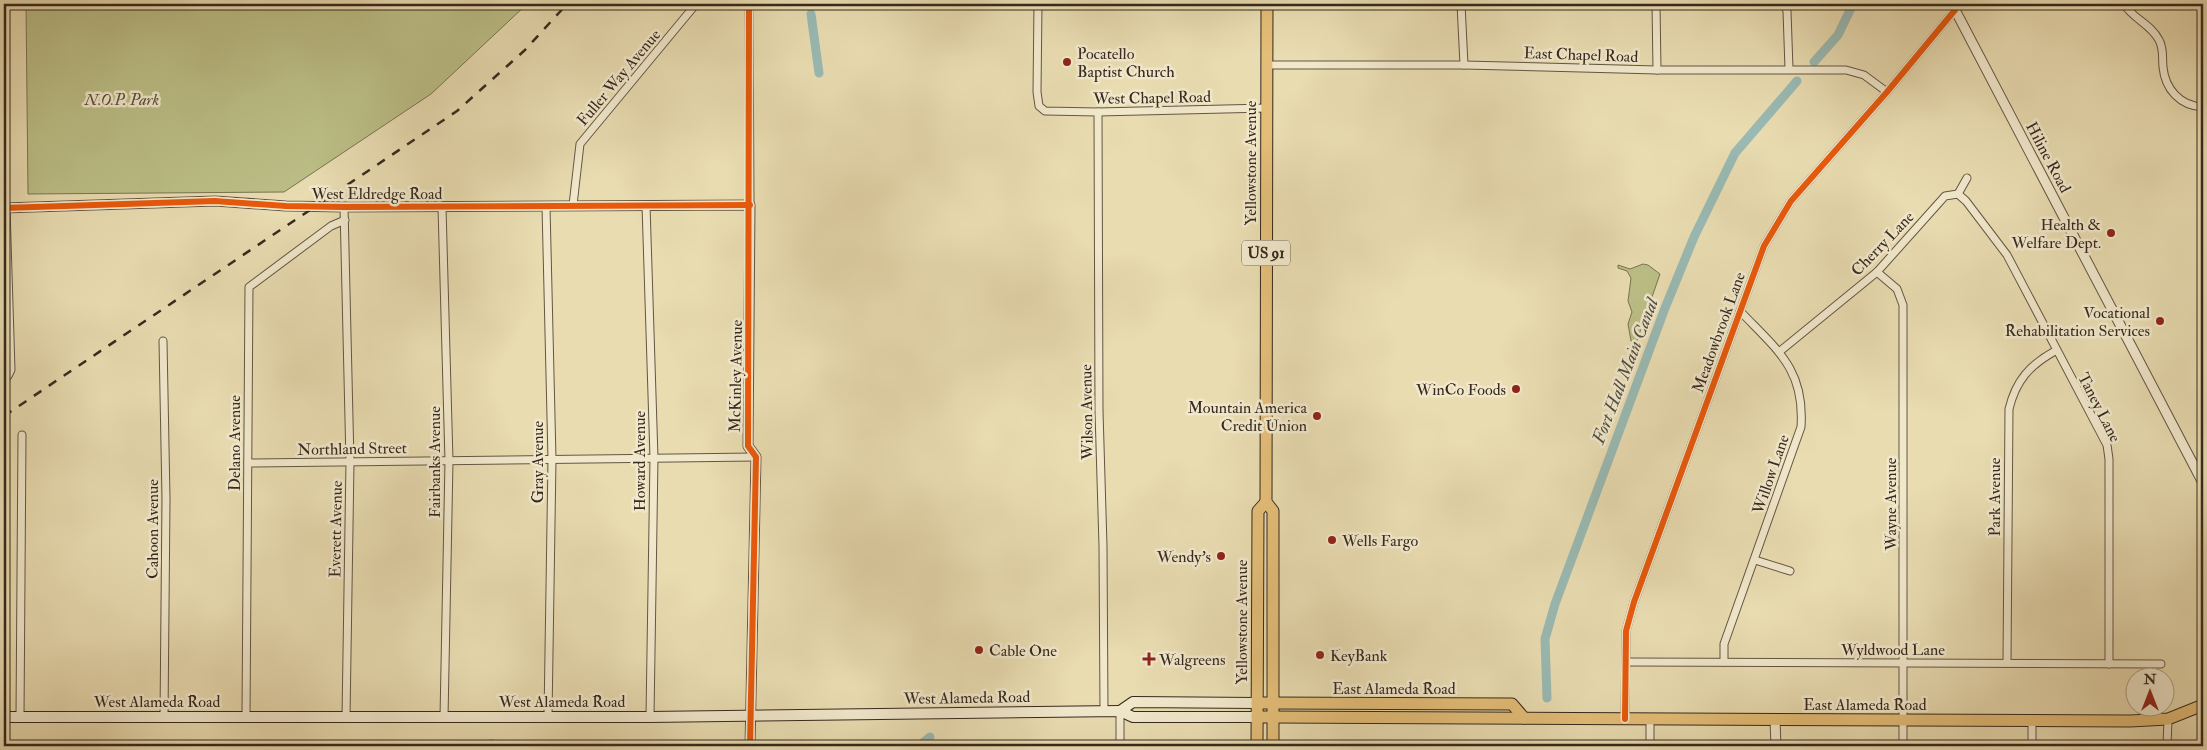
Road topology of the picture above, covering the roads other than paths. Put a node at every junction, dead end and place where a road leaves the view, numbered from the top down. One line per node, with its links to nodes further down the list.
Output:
1 (696, 4): 20 (street, Fuller Way Avenue)
2 (749, 4): 22 (street, McKinley Avenue)
3 (1038, 4): 17 (street, West Chapel Road)
4 (1267, 4): 10 (main road, Yellowstone Avenue / US 91)
5 (1461, 4): 11 (street)
6 (1656, 4): 13 (street)
7 (1784, 4): 12 (street)
8 (2124, 4): 15 (street)
9 (1953, 7): 14 (street, Meadowbrook Lane); 41 (street, Hiline Road)
10 (1267, 65): 11 (street, East Chapel Road); 16 (main road, Yellowstone Avenue / US 91)
11 (1464, 65): 13 (street, East Chapel Road)
12 (1789, 69): 13 (street, East Chapel Road); 14 (street, East Chapel Road)
13 (1656, 70)
14 (1887, 92): 29 (street, Meadowbrook Lane)
15 (2203, 107)
16 (1266, 108): 17 (street, West Chapel Road); 42 (main road, Yellowstone Avenue / US 91)
17 (1098, 112): 54 (street, Wilson Avenue)
18 (1967, 178): 19 (street)
19 (1958, 194): 28 (street, Cherry Lane); 31 (street, Taney Lane)
20 (573, 205): 21 (street, West Eldredge Road); 23 (street, West Eldredge Road)
21 (646, 205): 22 (street, West Eldredge Road); 36 (street, Howard Avenue)
22 (750, 205): 35 (street, McKinley Avenue)
23 (546, 206): 25 (street, West Eldredge Road); 37 (street, Gray Avenue)
24 (344, 207): 25 (street, West Eldredge Road); 26 (street, West Eldredge Road); 27 (street, Everett Avenue)
25 (442, 207): 38 (street, Fairbanks Avenue)
26 (5, 208): 33 (street)
27 (345, 220): 39 (street, Everett Avenue); 40 (street, Delano Avenue)
28 (1876, 272): 32 (street, Cherry Lane); 48 (street, Wayne Avenue)
29 (1740, 310): 32 (street, Willow Lane); 45 (street, Meadowbrook Lane)
30 (163, 341): 60 (street, Cahoon Avenue)
31 (2055, 351): 47 (street, Park Avenue); 49 (street, Taney Lane)
32 (1779, 352): 43 (street, Willow Lane)
33 (4, 377)
34 (22, 435): 59 (street)
35 (756, 457): 36 (street, Northland Street); 56 (street, McKinley Avenue)
36 (654, 458): 37 (street, Northland Street); 63 (street, Howard Avenue)
37 (552, 459): 38 (street, Northland Street); 62 (street, Gray Avenue)
38 (449, 461): 39 (street, Northland Street); 67 (street, Fairbanks Avenue)
39 (350, 462): 40 (street, Northland Street); 66 (street, Everett Avenue)
40 (248, 463): 61 (street, Delano Avenue)
41 (2203, 483)
42 (1266, 502): 51 (main road, Yellowstone Avenue / US 91); 52 (main road, Yellowstone Avenue / US 91)
43 (1755, 560): 44 (street); 46 (street, Willow Lane)
44 (1790, 571)
45 (1626, 662): 46 (street, Wyldwood Lane); 70 (street, Meadowbrook Lane)
46 (1724, 662): 48 (street, Wyldwood Lane)
47 (2007, 663): 48 (street, Wyldwood Lane); 49 (street, Wyldwood Lane)
48 (1904, 664): 73 (street, Wayne Avenue)
49 (2109, 664): 50 (street, Wyldwood Lane)
50 (2161, 664)
51 (1257, 703): 52 (main road, East Alameda Road); 55 (main road, West Alameda Road); 64 (main road, Yellowstone Avenue)
52 (1274, 703): 65 (main road, Yellowstone Avenue / US 91); 68 (main road, East Alameda Road)
53 (2203, 705): 57 (main road, East Alameda Road)
54 (1104, 711): 55 (main road, West Alameda Road); 56 (main road, West Alameda Road)
55 (1120, 711): 64 (main road, West Alameda Road); 76 (street)
56 (751, 716): 63 (main road, West Alameda Road); 75 (street, McKinley Avenue)
57 (2174, 716)
58 (4, 717): 59 (main road, West Alameda Road)
59 (20, 717): 60 (main road, West Alameda Road)
60 (164, 717): 61 (main road, West Alameda Road)
61 (246, 717): 66 (main road, West Alameda Road)
62 (548, 717): 63 (main road, West Alameda Road); 67 (main road, West Alameda Road)
63 (650, 717)
64 (1257, 717): 65 (main road, West Alameda Road); 77 (main road, Yellowstone Avenue)
65 (1274, 717): 68 (main road, East Alameda Road); 78 (main road, Yellowstone Avenue)
66 (346, 718): 67 (main road, West Alameda Road)
67 (444, 718)
68 (1524, 718): 70 (main road, East Alameda Road)
69 (2168, 718): 74 (main road, East Alameda Road); 83 (street)
70 (1625, 719): 71 (main road, East Alameda Road)
71 (1650, 719): 72 (main road, East Alameda Road); 79 (street)
72 (1775, 720): 73 (main road, East Alameda Road); 80 (street)
73 (1903, 720): 74 (main road, East Alameda Road); 81 (street, Wayne Avenue)
74 (2032, 721): 82 (street)
75 (750, 746)
76 (1120, 746)
77 (1257, 746)
78 (1274, 746)
79 (1650, 746)
80 (1776, 746)
81 (1903, 746)
82 (2032, 746)
83 (2167, 746)

